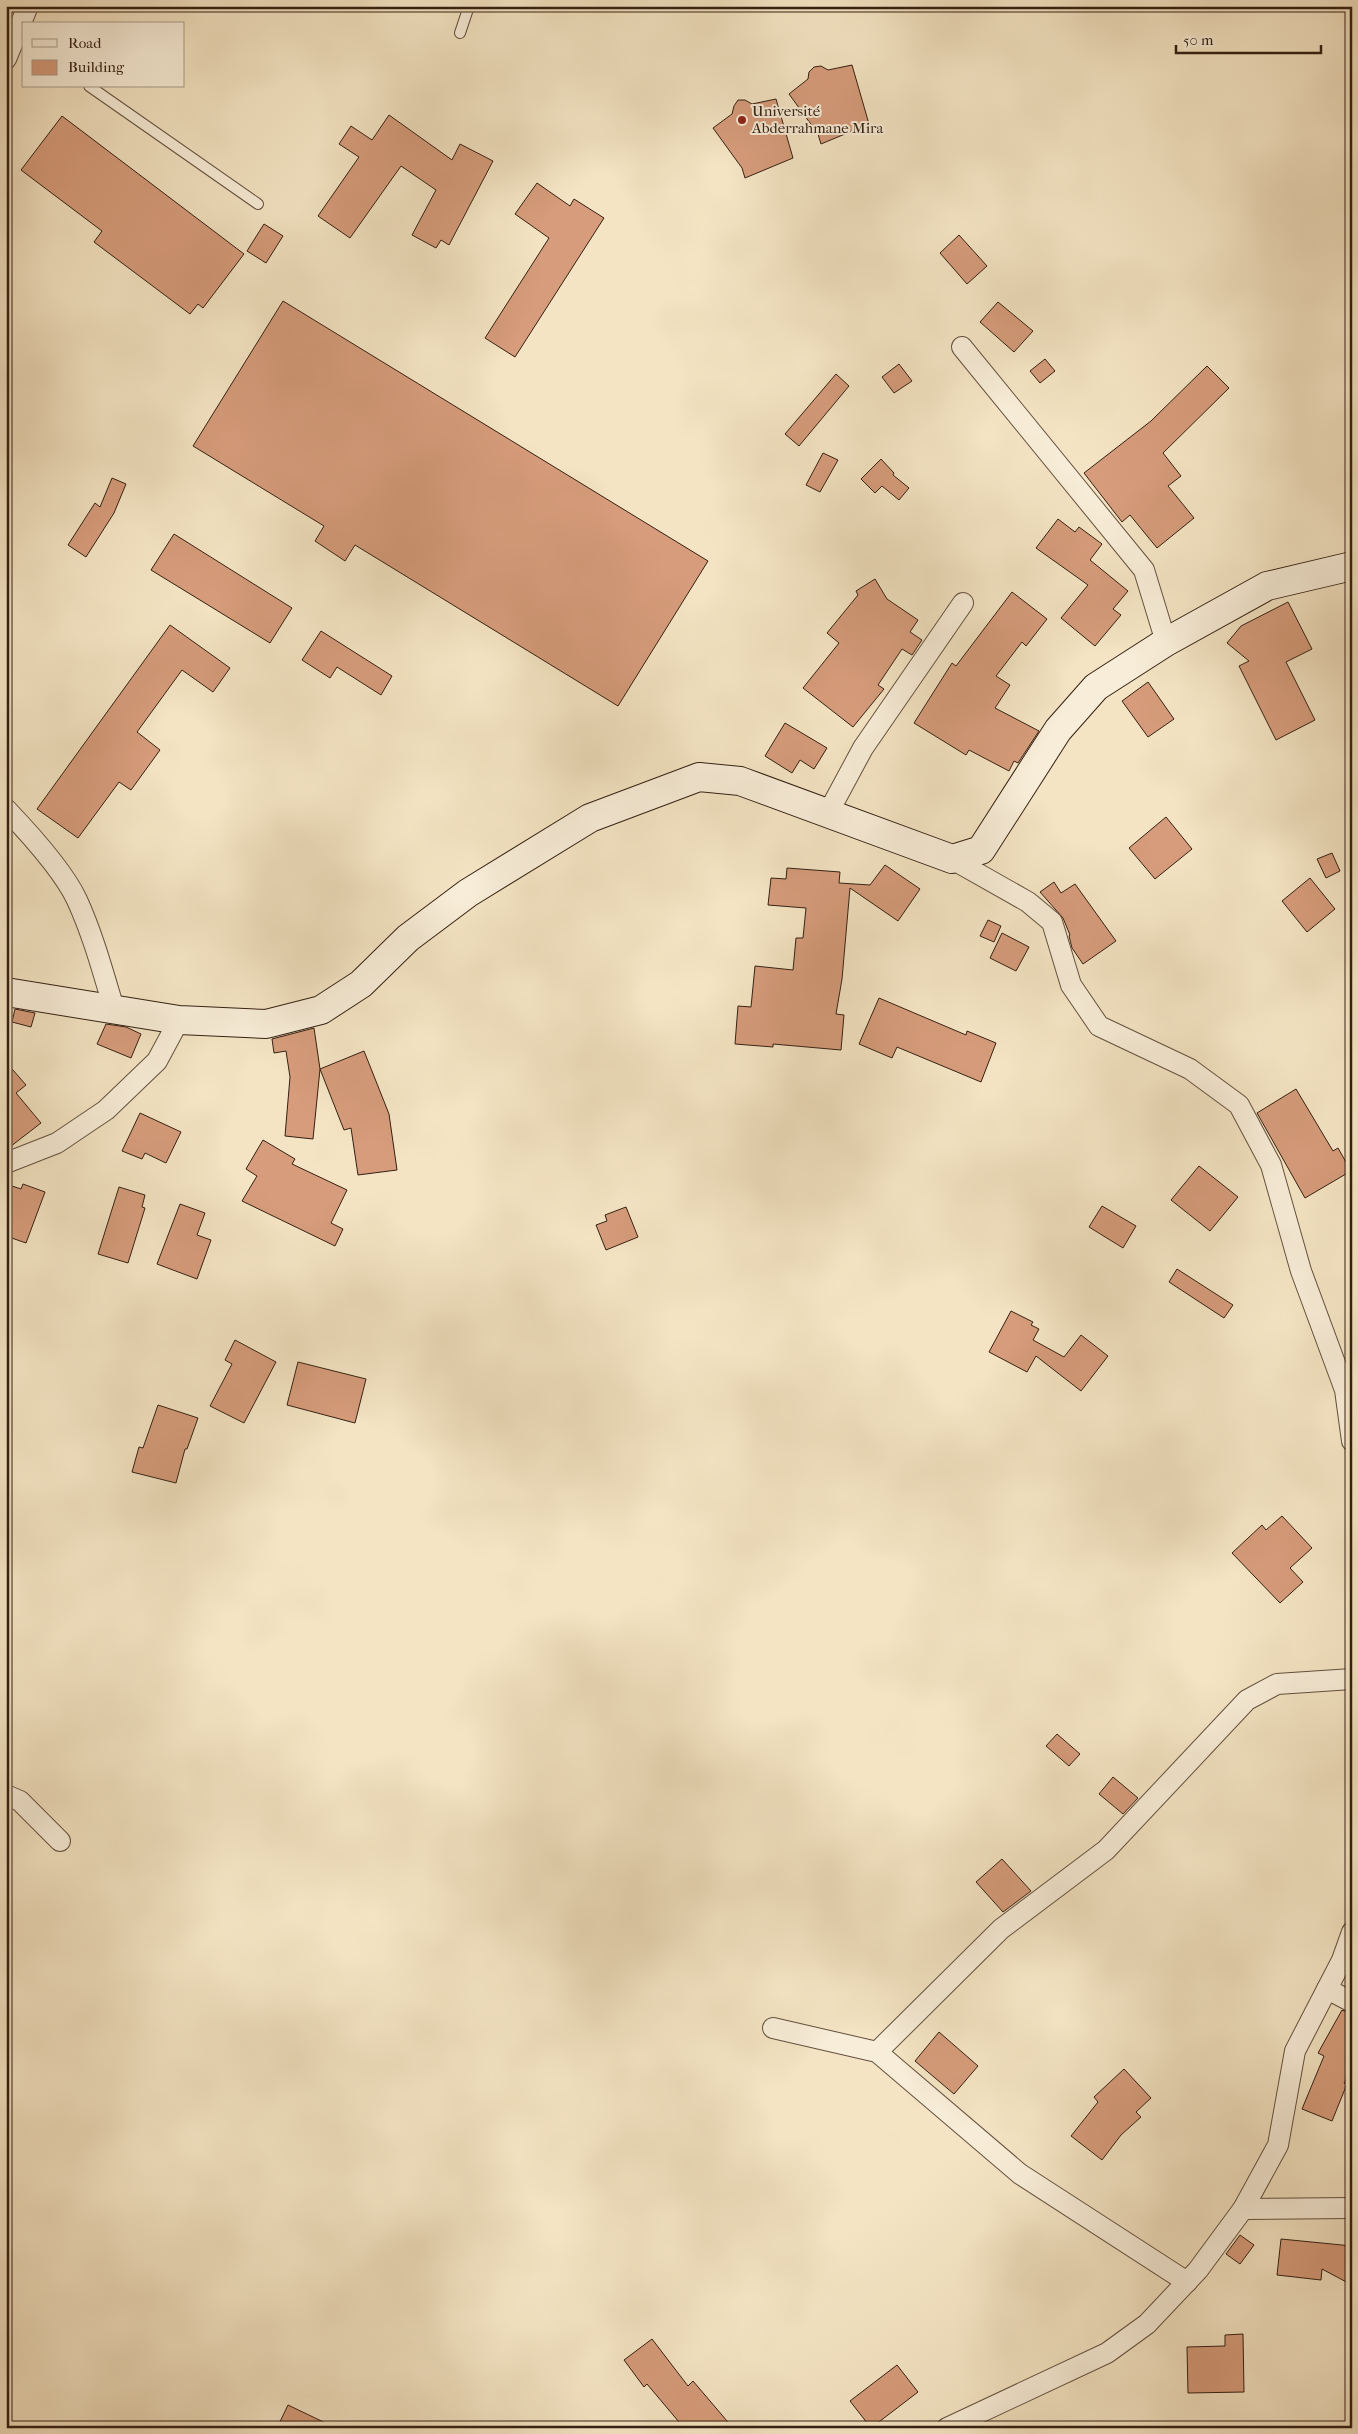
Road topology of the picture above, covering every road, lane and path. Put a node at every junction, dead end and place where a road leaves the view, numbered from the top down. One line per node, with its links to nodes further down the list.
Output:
1 (470, 6): 3 (lane)
2 (22, 26): 4 (street)
3 (460, 33)
4 (6, 59)
5 (92, 88): 6 (lane)
6 (258, 204)
7 (962, 347): 10 (street)
8 (1352, 566): 10 (street)
9 (963, 603): 12 (street)
10 (1166, 642): 13 (street)
11 (6, 808): 15 (street)
12 (828, 813): 13 (street); 16 (street)
13 (952, 859): 18 (street)
14 (6, 992): 15 (street)
15 (114, 1009): 16 (street)
16 (179, 1020): 17 (street)
17 (6, 1163)
18 (1352, 1441)
19 (1352, 1679): 26 (street)
20 (6, 1795): 21 (street)
21 (60, 1841)
22 (1352, 1932): 23 (street)
23 (1327, 1989): 24 (street); 28 (street)
24 (1352, 2002)
25 (773, 2028): 26 (street)
26 (877, 2052): 29 (street)
27 (1352, 2208): 28 (street)
28 (1243, 2209): 29 (street)
29 (1187, 2282): 30 (street)
30 (947, 2428)

